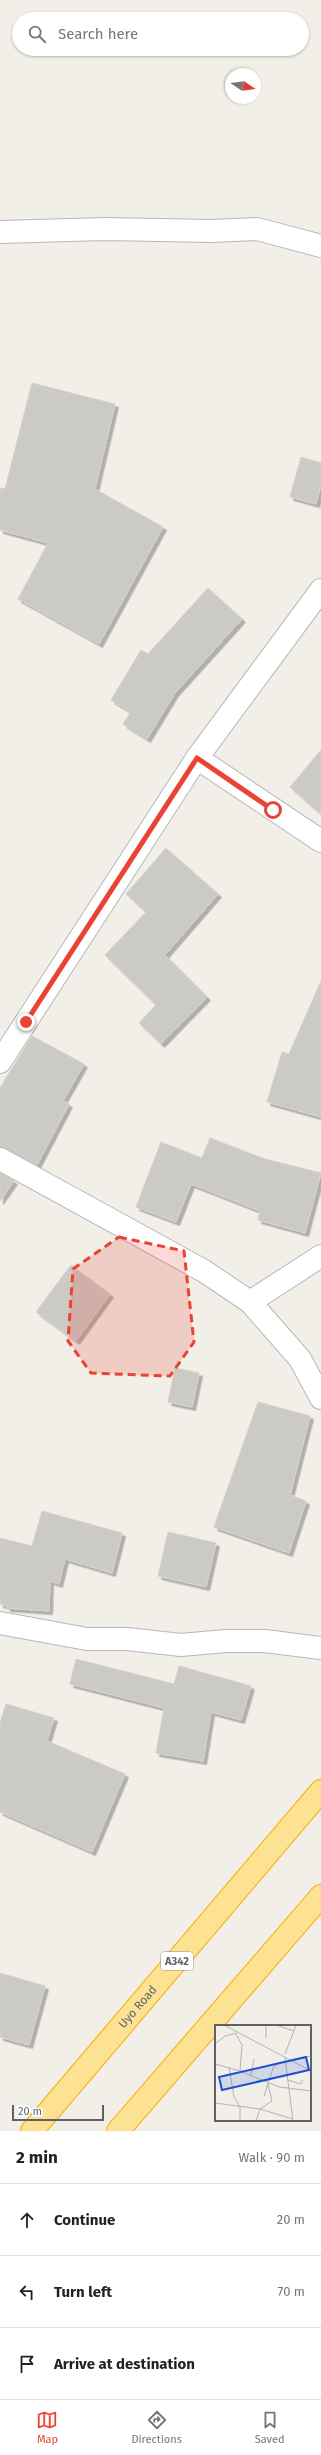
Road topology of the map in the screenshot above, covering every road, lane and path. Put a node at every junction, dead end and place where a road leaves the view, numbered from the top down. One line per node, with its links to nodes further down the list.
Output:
1 (0, 232): 2 (street)
2 (321, 246)
3 (321, 590): 4 (street)
4 (197, 758): 5 (street); 6 (street)
5 (321, 841)
6 (0, 1062)
7 (0, 1159): 9 (street)
8 (321, 1256): 9 (street)
9 (250, 1302): 10 (street)
10 (321, 1398)
11 (0, 1623): 12 (street)
12 (321, 1648)
13 (321, 1791): 15 (highway, Uyo Road / A342)
14 (321, 1896): 16 (highway)
15 (32, 2131)
16 (118, 2131)

